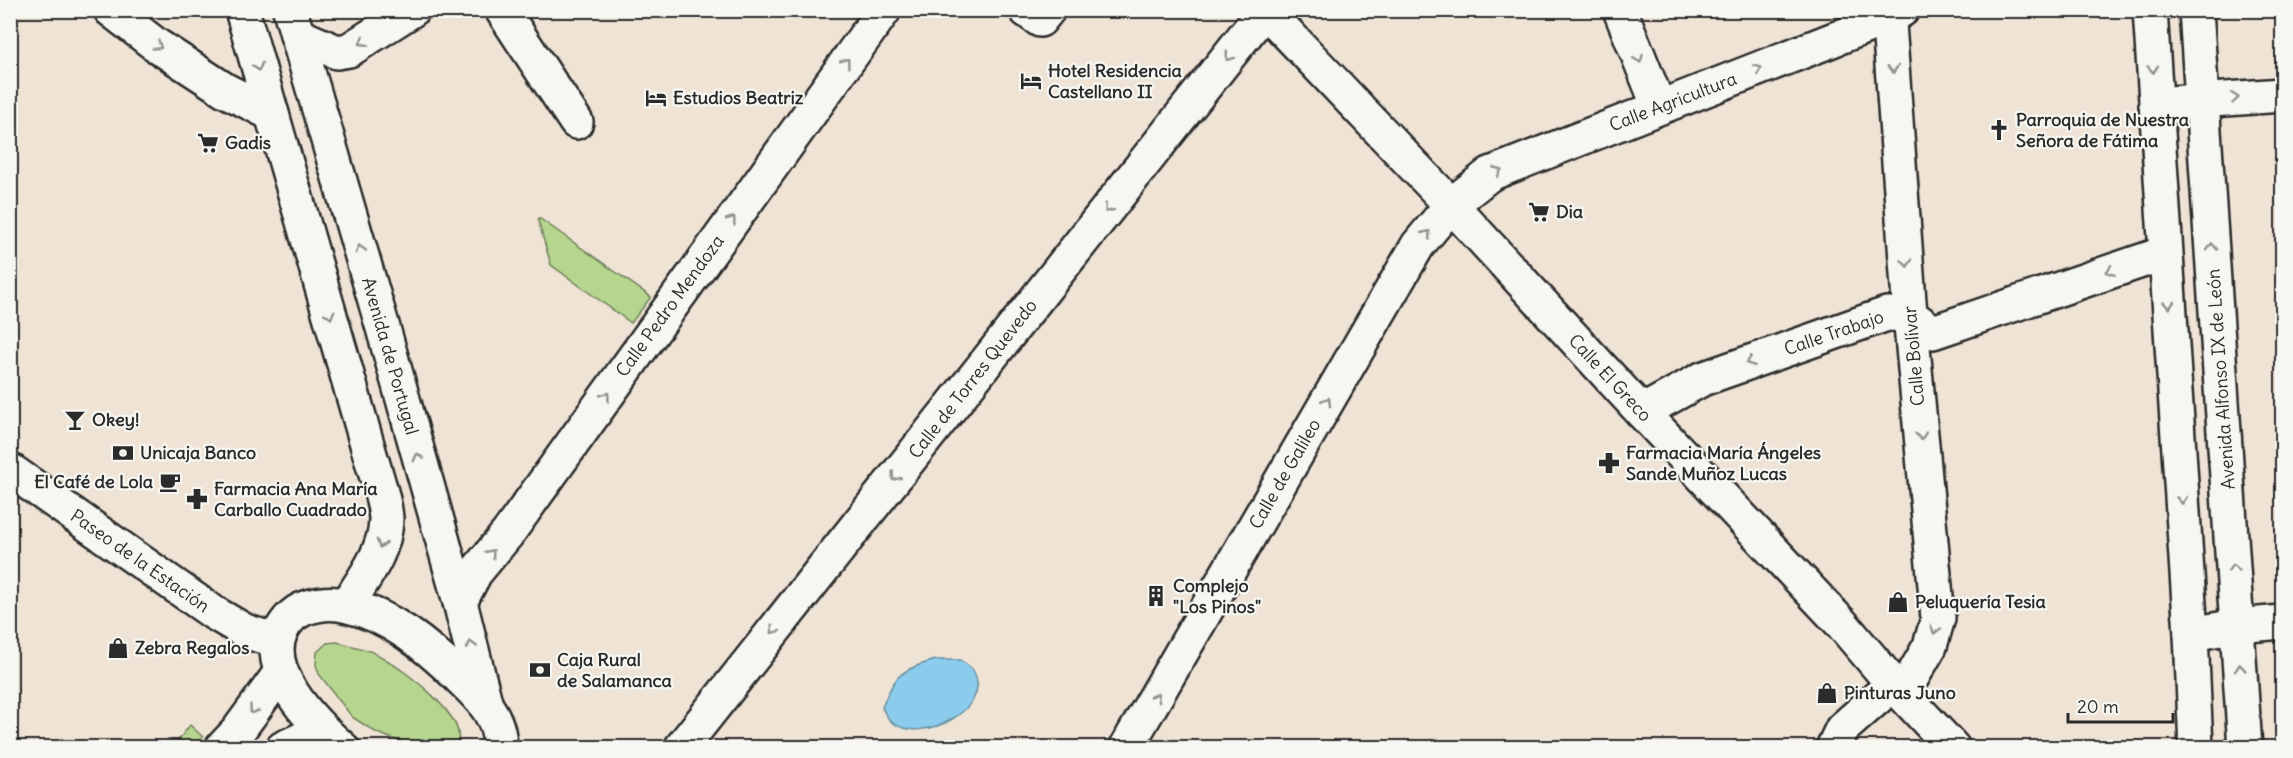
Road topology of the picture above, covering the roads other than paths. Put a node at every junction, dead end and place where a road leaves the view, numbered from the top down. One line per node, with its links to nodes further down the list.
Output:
1 (111, 10): 18 (street, one-way to 18)
2 (242, 10): 18 (street, one-way to 18)
3 (412, 10): 13 (street, one-way to 13)
4 (502, 10): 19 (street)
5 (884, 10): 25 (street, Calle Pedro Mendoza, one-way to 5)
6 (1026, 10): 7 (street)
7 (1048, 10)
8 (1620, 10): 17 (street, one-way to 17)
9 (2150, 10): 16 (street, one-way to 16)
10 (2196, 10): 15 (street, Avenida Alfonso IX de León)
11 (1265, 11): 20 (street, Calle El Greco); 37 (street, Calle de Torres Quevedo, one-way to 37)
12 (1892, 13): 17 (street, Calle Agricultura, one-way to 12); 22 (street, Calle Bolívar, one-way to 22)
13 (294, 23): 25 (street, Avenida de Portugal, one-way to 13)
14 (2283, 95): 15 (street, one-way to 14)
15 (2202, 101): 16 (street); 28 (street, Avenida Alfonso IX de León, one-way to 15)
16 (2156, 104): 21 (street)
17 (1659, 107): 20 (street, Calle Agricultura, one-way to 17)
18 (272, 114): 26 (street, one-way to 26)
19 (576, 122)
20 (1451, 205): 23 (street, Calle El Greco); 38 (street, Calle de Galileo, one-way to 20)
21 (2165, 253): 22 (street, Calle Trabajo, one-way to 22); 29 (street, one-way to 29)
22 (1910, 315): 23 (street, Calle Trabajo, one-way to 23); 31 (street, Calle Bolívar, one-way to 31)
23 (1641, 412): 31 (street, Calle El Greco)
24 (10, 470): 30 (street, Paseo de la Estación)
25 (460, 602): 32 (street, Avenida de Portugal, one-way to 25)
26 (346, 605): 30 (street); 32 (street)
27 (2283, 622): 28 (street)
28 (2237, 626): 29 (street); 42 (street, Avenida Alfonso IX de León, one-way to 28)
29 (2191, 634): 41 (street)
30 (278, 656): 33 (street); 34 (street, one-way to 34)
31 (1898, 689): 39 (street, Calle Bolívar); 40 (street, Calle El Greco)
32 (485, 702): 36 (street)
33 (332, 739): 35 (street)
34 (222, 747)
35 (283, 747)
36 (500, 747)
37 (681, 747)
38 (1126, 747)
39 (1833, 747)
40 (1953, 747)
41 (2196, 747)
42 (2245, 747)

